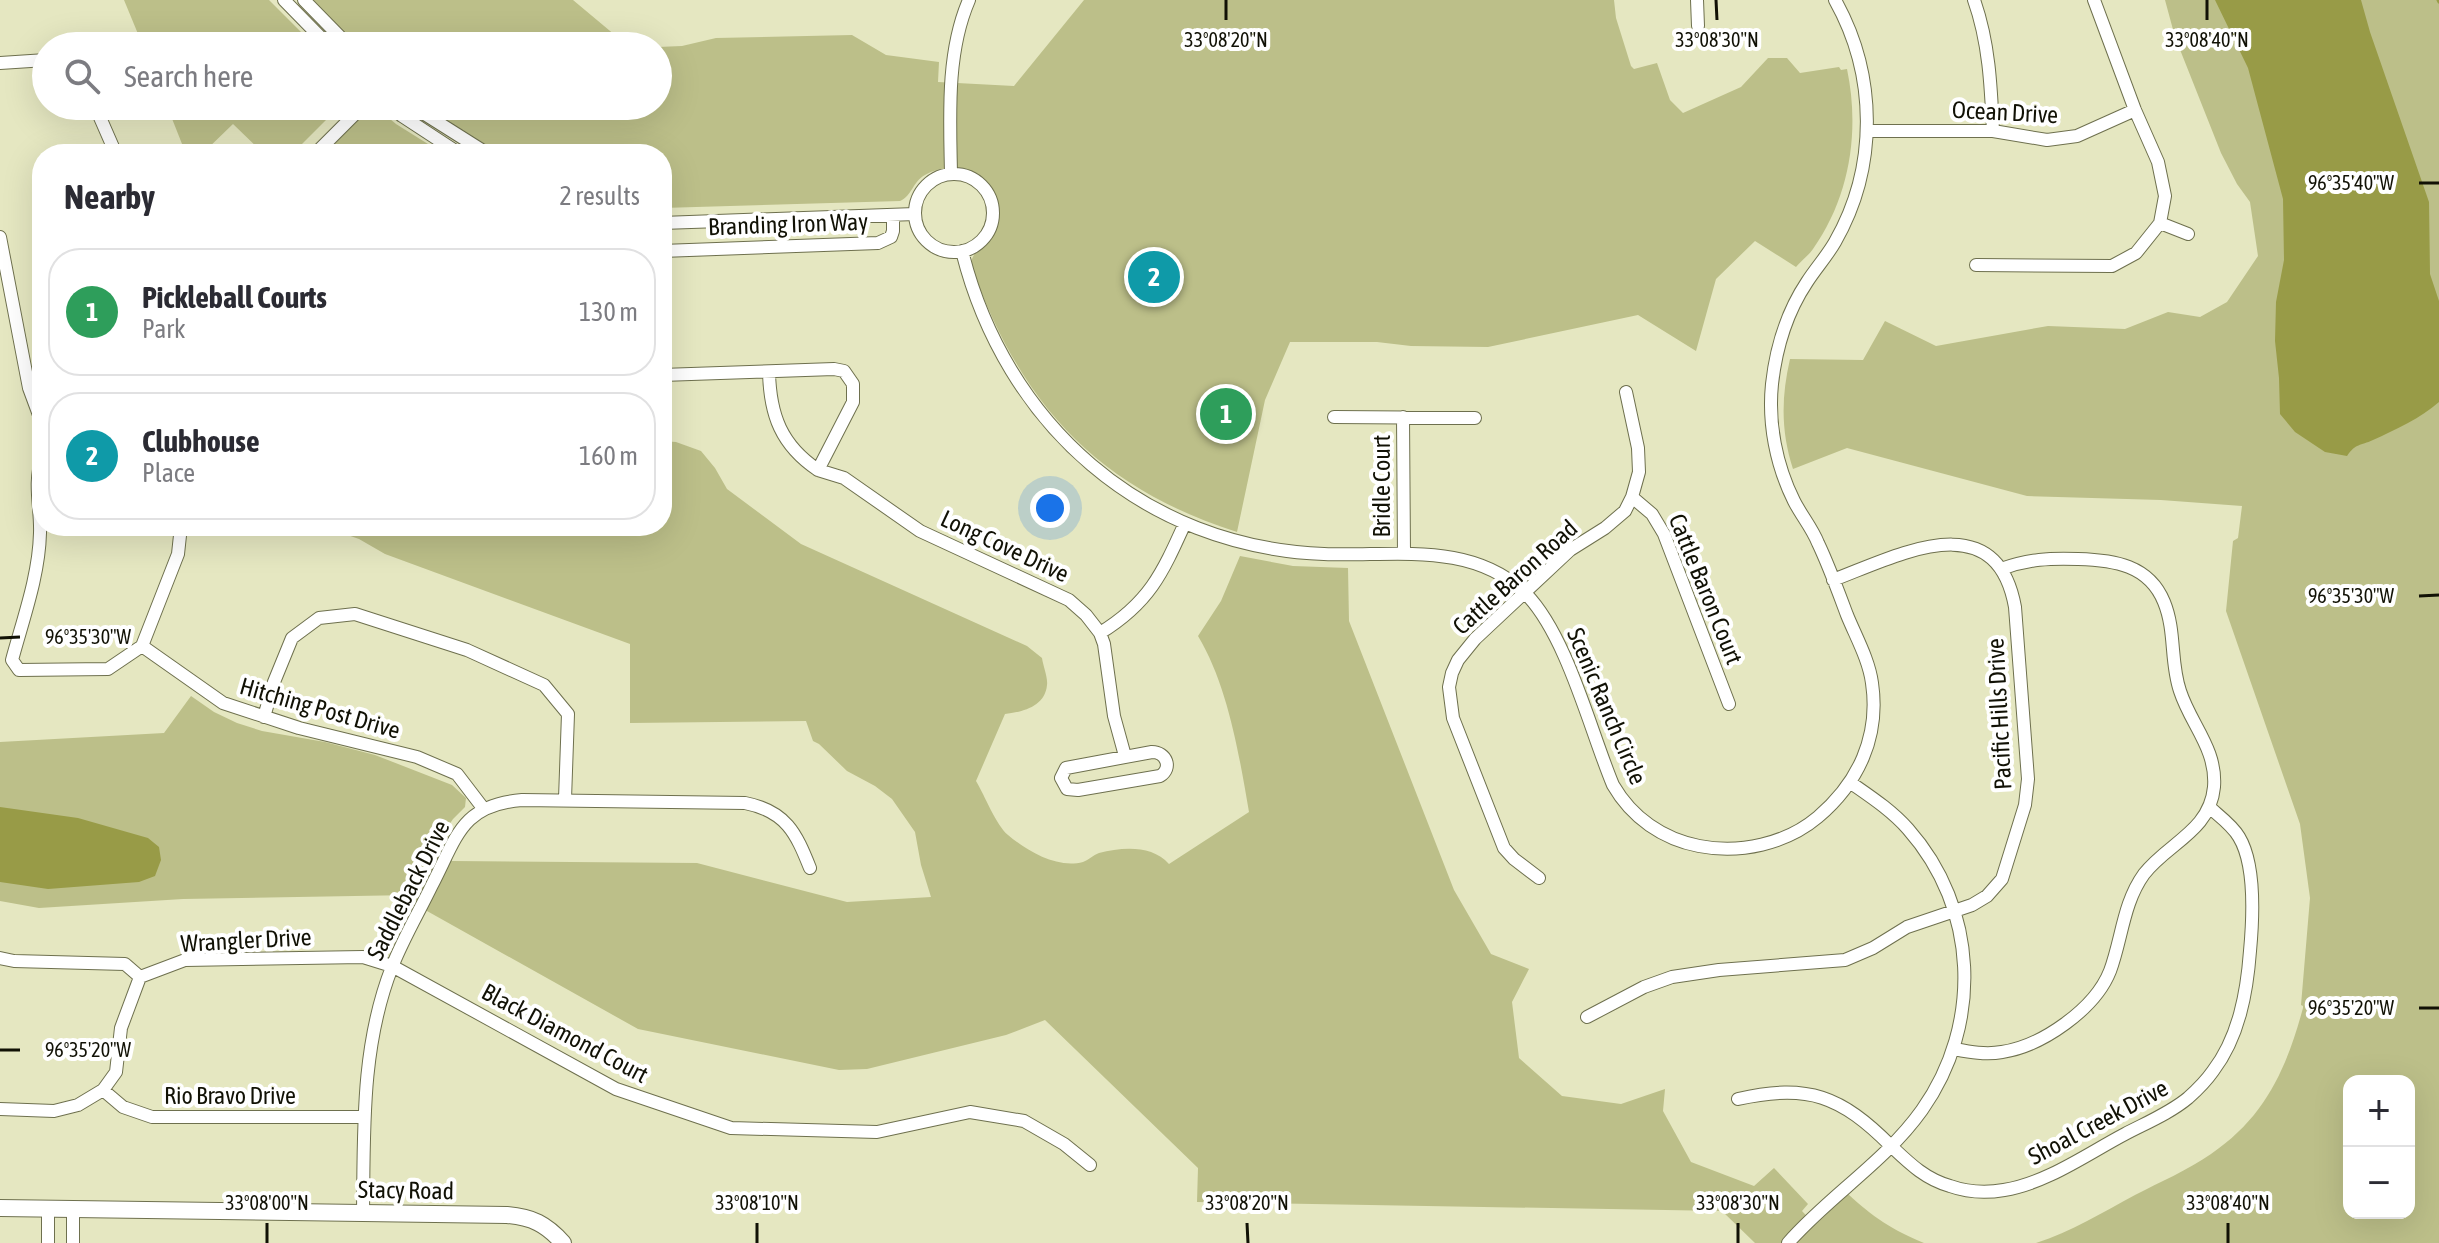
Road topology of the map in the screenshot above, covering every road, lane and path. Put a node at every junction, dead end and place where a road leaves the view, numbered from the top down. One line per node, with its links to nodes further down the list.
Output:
1 (284, 0): 9 (street)
2 (304, 0): 10 (street)
3 (969, 0): 24 (street)
4 (1697, 0): 8 (street)
5 (1835, 0): 18 (street, Scenic Ranch Circle)
6 (1974, 0): 19 (street)
7 (2094, 0): 13 (street)
8 (1698, 26)
9 (315, 32)
10 (335, 32)
11 (32, 61): 12 (street)
12 (0, 63)
13 (2135, 110): 19 (street, Ocean Drive); 28 (street)
14 (101, 120): 20 (street)
15 (349, 120): 21 (street)
16 (408, 120): 22 (street)
17 (434, 120): 23 (street)
18 (1867, 131): 19 (street, Ocean Drive); 48 (street, Scenic Ranch Circle)
19 (1993, 131)
20 (112, 144)
21 (325, 144)
22 (445, 144)
23 (472, 144)
24 (951, 174): 25 (street); 32 (street)
25 (915, 214): 26 (street); 32 (street)
26 (893, 215): 27 (street); 31 (street, Branding Iron Way)
27 (672, 223)
28 (2160, 223): 29 (street); 33 (street)
29 (2188, 234)
30 (0, 237): 37 (street)
31 (672, 251)
32 (962, 251): 43 (street, Scenic Ranch Circle)
33 (1976, 265)
34 (769, 372): 35 (street); 41 (street, Long Cove Drive); 41 (street)
35 (672, 375)
36 (1626, 392): 42 (street)
37 (32, 396)
38 (1334, 417): 39 (street, Bridle Court)
39 (1403, 417): 40 (street, Bridle Court); 46 (street, Bridle Court)
40 (1475, 418)
41 (818, 470): 50 (street, Long Cove Drive)
42 (1632, 497): 49 (street, Cattle Baron Road); 52 (street, Cattle Baron Court)
43 (1185, 523): 46 (street, Scenic Ranch Circle); 50 (street)
44 (39, 536): 51 (street)
45 (180, 536): 51 (street)
46 (1404, 554): 49 (street, Scenic Ranch Circle)
47 (2001, 569): 48 (street); 57 (street); 61 (street, Pacific Hills Drive)
48 (1833, 580): 55 (street, Scenic Ranch Circle)
49 (1525, 593): 55 (street, Scenic Ranch Circle); 60 (street, Cattle Baron Road)
50 (1100, 633): 54 (street)
51 (142, 646): 53 (street, Hitching Post Drive)
52 (1729, 704)
53 (264, 717): 56 (street); 58 (street, Hitching Post Drive)
54 (1125, 756): 54 (street)
55 (1851, 783): 61 (street)
56 (565, 799): 58 (street, Saddleback Drive); 59 (street, Saddleback Drive)
57 (2209, 807): 66 (street); 71 (street, Shoal Creek Drive)
58 (483, 808): 63 (street, Saddleback Drive)
59 (810, 868)
60 (1539, 878)
61 (1956, 912): 65 (street, Pacific Hills Drive); 66 (street)
62 (0, 958): 64 (street)
63 (392, 966): 64 (street, Wrangler Drive); 70 (street, Saddleback Drive); 72 (street, Black Diamond Court)
64 (140, 977): 67 (street)
65 (1587, 1017)
66 (1954, 1049): 71 (street)
67 (103, 1090): 69 (street); 70 (street, Rio Bravo Drive)
68 (1738, 1099): 71 (street, Shoal Creek Drive)
69 (0, 1109)
70 (364, 1117): 76 (street, Saddleback Drive)
71 (1891, 1146): 80 (street)
72 (1090, 1165)
73 (0, 1208): 74 (main road, Stacy Road)
74 (48, 1209): 75 (main road, Stacy Road); 77 (street)
75 (73, 1209): 76 (main road, Stacy Road); 78 (street)
76 (363, 1214): 79 (main road, Stacy Road)
77 (48, 1243)
78 (73, 1243)
79 (563, 1243)
80 (1788, 1243)

